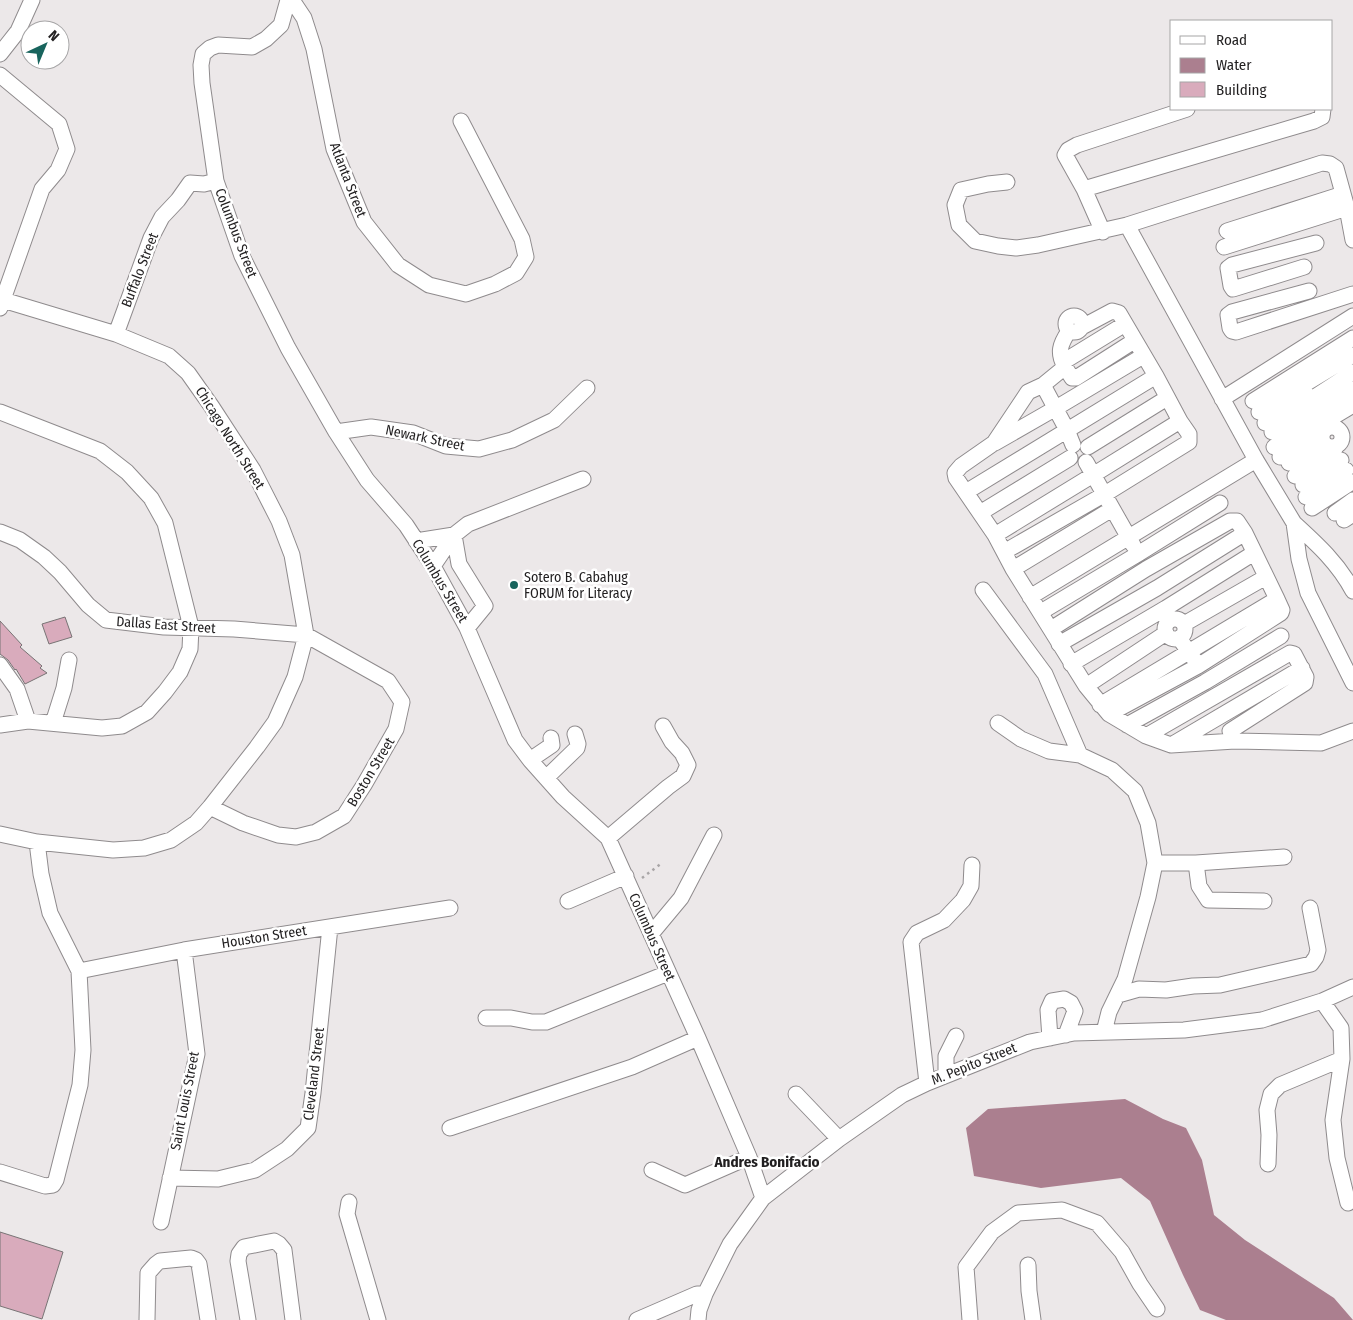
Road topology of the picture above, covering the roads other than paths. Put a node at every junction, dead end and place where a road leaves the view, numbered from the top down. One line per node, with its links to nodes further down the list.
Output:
1 (32, 0): 3 (street)
2 (290, 0): 7 (street, Atlanta Street); 8 (street, Columbus Street)
3 (0, 54)
4 (0, 75): 22 (street)
5 (1184, 110): 10 (street)
6 (1323, 110): 10 (street)
7 (461, 121)
8 (216, 181): 26 (street, Buffalo Street); 45 (street, Columbus Street)
9 (1007, 182): 14 (street)
10 (1084, 189): 14 (street)
11 (1345, 201): 12 (street); 13 (street); 15 (street); 17 (street)
12 (1127, 225): 14 (street); 39 (street)
13 (1227, 231)
14 (1103, 232)
15 (1353, 240)
16 (1316, 243): 18 (street)
17 (1224, 247)
18 (1298, 248): 19 (street); 19 (street)
19 (1304, 267): 20 (street)
20 (1309, 291): 23 (street); 23 (street)
21 (1353, 294): 23 (street)
22 (2, 304): 26 (street, Chicago North Street)
23 (1314, 307)
24 (1353, 316): 31 (street)
25 (1125, 324): 28 (street); 32 (street); 32 (street)
26 (116, 334): 85 (street, Chicago North Street)
27 (1353, 338): 46 (street)
28 (1134, 341): 30 (street); 32 (street)
29 (1353, 355): 46 (street)
30 (1143, 356): 34 (street); 41 (street)
31 (1286, 359): 39 (street); 46 (street)
32 (1064, 365): 35 (street)
33 (1353, 372): 46 (street)
34 (1156, 376): 38 (street); 44 (street)
35 (1043, 384): 41 (street); 47 (street)
36 (587, 388): 45 (street, Newark Street)
37 (1353, 389): 46 (street)
38 (1167, 398): 43 (street); 49 (street)
39 (1222, 399): 51 (street)
40 (1353, 405): 46 (street)
41 (1056, 408): 44 (street); 47 (street)
42 (0, 412): 82 (street)
43 (1180, 421): 52 (street); 55 (street)
44 (1067, 430): 48 (street); 54 (street)
45 (336, 432): 67 (street, Columbus Street)
46 (1332, 437): 50 (street); 50 (street); 50 (street); 50 (street); 50 (street); 50 (street)
47 (994, 444): 54 (street)
48 (1071, 451): 49 (street); 59 (street)
49 (1087, 454): 52 (street)
50 (1283, 455)
51 (1256, 460): 61 (street); 66 (street)
52 (1094, 475): 55 (street); 63 (street)
53 (583, 479): 65 (street)
54 (966, 492): 59 (street)
55 (1105, 494): 58 (street); 68 (street)
56 (1353, 500): 60 (street)
57 (1220, 502): 70 (street)
58 (1112, 509): 66 (street); 72 (street)
59 (980, 513): 63 (street)
60 (1344, 516)
61 (1294, 523): 77 (street); 95 (street)
62 (0, 532): 82 (street, Dallas East Street)
63 (996, 534): 68 (street)
64 (1245, 534): 69 (street); 73 (street); 75 (street)
65 (454, 535): 67 (street); 71 (street); 83 (street)
66 (1128, 537): 70 (street); 78 (street)
67 (416, 541): 71 (street, Columbus Street)
68 (1004, 552): 72 (street)
69 (1254, 553): 74 (street); 81 (street)
70 (1138, 554): 73 (street); 80 (street)
71 (432, 566): 83 (street, Columbus Street)
72 (1013, 569): 78 (street)
73 (1146, 569): 75 (street); 84 (street)
74 (1266, 577): 79 (street); 81 (street)
75 (1157, 588): 81 (street); 87 (street)
76 (983, 590): 112 (street)
77 (1353, 591)
78 (1030, 597): 80 (street)
79 (1277, 599): 88 (street); 92 (street)
80 (1041, 612): 84 (street)
81 (1174, 624): 88 (street); 90 (street); 96 (street)
82 (191, 627): 85 (street, Dallas East Street); 101 (street)
83 (467, 628): 113 (street, Columbus Street)
84 (1051, 629): 87 (street)
85 (306, 635): 115 (street, Chicago North Street); 115 (street, Boston Street)
86 (1281, 636): 94 (street)
87 (1059, 644): 90 (street)
88 (1189, 651): 92 (street); 98 (street)
89 (69, 660): 101 (street)
90 (1071, 664): 96 (street)
91 (0, 665): 100 (street)
92 (1198, 666): 94 (street); 98 (street)
93 (1302, 668): 97 (street); 99 (street); 109 (street)
94 (1205, 682): 97 (street); 104 (street)
95 (1353, 683)
96 (1086, 686): 98 (street)
97 (1212, 699): 99 (street); 108 (street)
98 (1104, 709): 104 (street)
99 (1220, 716): 109 (street); 111 (street)
100 (28, 721): 101 (street); 103 (street)
101 (53, 723)
102 (998, 723): 112 (street)
103 (0, 725)
104 (1128, 725): 108 (street)
105 (662, 726): 119 (street)
106 (1353, 731): 109 (street)
107 (575, 734): 114 (street)
108 (1146, 736): 111 (street)
109 (1232, 736): 111 (street)
110 (552, 738): 113 (street)
111 (1171, 745)
112 (1080, 755): 122 (street)
113 (530, 760): 114 (street, Columbus Street)
114 (546, 778): 119 (street, Columbus Street)
115 (210, 807): 120 (street, Chicago North Street)
116 (629, 810): 119 (street)
117 (0, 834): 120 (street, Chicago North Street)
118 (714, 835): 131 (street)
119 (606, 836): 125 (street, Columbus Street)
120 (37, 842): 133 (street)
121 (1284, 857): 123 (street)
122 (1156, 863): 123 (street); 136 (street)
123 (1196, 863): 126 (street)
124 (972, 865): 146 (street)
125 (628, 881): 127 (street); 131 (street, Columbus Street)
126 (1264, 900)
127 (568, 901)
128 (450, 908): 130 (street, Houston Street)
129 (1310, 908): 136 (street)
130 (330, 927): 132 (street, Houston Street); 154 (street, Cleveland Street)
131 (651, 934): 134 (street, Columbus Street)
132 (184, 950): 133 (street, Houston Street); 154 (street, Saint Louis Street)
133 (79, 971): 153 (street)
134 (668, 973): 138 (street); 143 (street, Columbus Street)
135 (1353, 987): 137 (street, M. Pepito Street)
136 (1118, 995): 141 (street)
137 (1322, 1001): 141 (street, M. Pepito Street); 144 (street)
138 (486, 1018)
139 (1069, 1028): 140 (street, M. Pepito Street); 140 (street); 141 (street, M. Pepito Street)
140 (1049, 1031): 145 (street, M. Pepito Street)
141 (1104, 1032)
142 (956, 1036): 145 (street)
143 (698, 1038): 148 (street); 150 (street, Columbus Street)
144 (1342, 1059): 151 (street); 157 (street)
145 (946, 1076): 146 (street, M. Pepito Street)
146 (927, 1082): 149 (street, M. Pepito Street)
147 (796, 1094): 149 (street)
148 (450, 1128)
149 (839, 1140): 155 (street, M. Pepito Street)
150 (749, 1158): 152 (street); 155 (street, Columbus Street)
151 (1268, 1164)
152 (652, 1170)
153 (0, 1172)
154 (170, 1178): 158 (street, Saint Louis Street)
155 (763, 1198): 160 (street, M. Pepito Street)
156 (349, 1202): 166 (street)
157 (1348, 1203)
158 (161, 1222)
159 (1028, 1266): 170 (street)
160 (705, 1294): 167 (street); 168 (street, M. Pepito Street)
161 (1157, 1309): 169 (street)
162 (147, 1320): 163 (street)
163 (208, 1320)
164 (248, 1320): 165 (street)
165 (293, 1320)
166 (378, 1320)
167 (637, 1320)
168 (698, 1320)
169 (970, 1320)
170 (1033, 1320)

